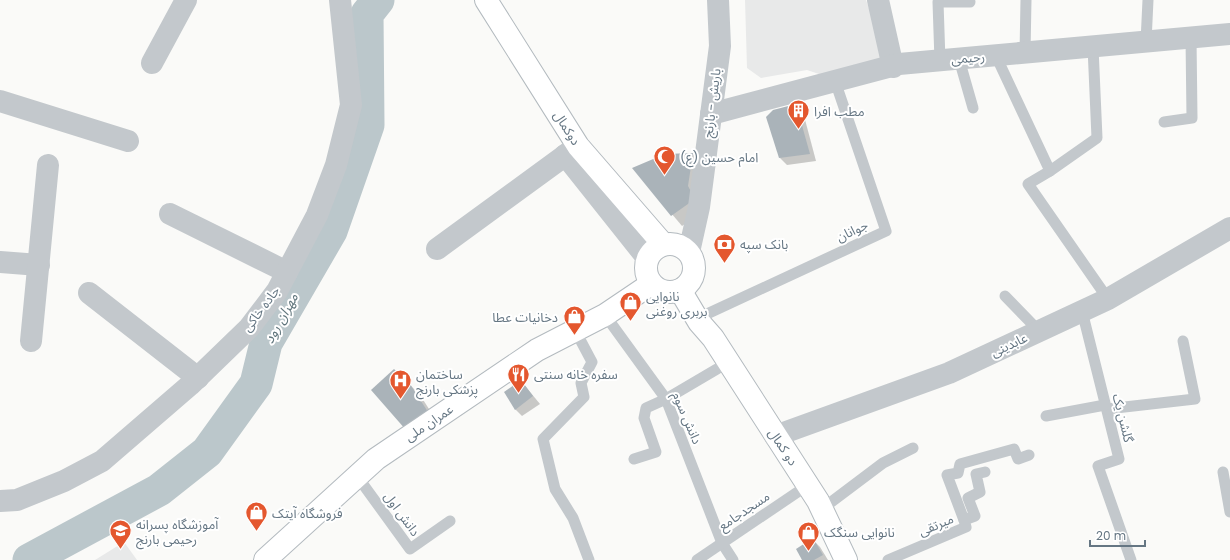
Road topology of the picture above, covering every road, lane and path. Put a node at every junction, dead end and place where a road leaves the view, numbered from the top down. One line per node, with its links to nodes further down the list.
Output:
1 (186, 0): 16 (street)
2 (340, 0): 35 (street, جاده خاکی)
3 (486, 0): 24 (main road, دوکمال)
4 (718, 0): 21 (street, باریش - بارنج)
5 (878, 0): 17 (street)
6 (1026, 0): 13 (lane)
7 (1148, 0): 11 (lane)
8 (970, 2): 15 (lane)
9 (1230, 34): 10 (street, رحیمی)
10 (1191, 38): 11 (street, رحیمی); 22 (lane)
11 (1146, 42): 12 (street, رحیمی)
12 (1092, 47): 13 (street, رحیمی); 26 (lane)
13 (1025, 53): 14 (street, رحیمی)
14 (996, 56): 15 (street, رحیمی); 26 (lane)
15 (950, 60): 17 (street, رحیمی); 20 (lane)
16 (152, 63)
17 (894, 66): 18 (street, رحیمی)
18 (835, 81): 21 (street, رحیمی); 42 (lane, جوانان)
19 (0, 101): 23 (street)
20 (973, 108)
21 (711, 114): 31 (street, باریش - بارنج)
22 (1164, 122)
23 (128, 141)
24 (572, 151): 29 (main road, دوکمال); 30 (street); 32 (street)
25 (48, 165): 34 (street)
26 (1050, 171): 40 (lane)
27 (170, 214): 35 (street)
28 (1230, 228): 40 (street, عابدینی)
29 (664, 244): 31 (main road); 32 (main road)
30 (437, 249)
31 (689, 252): 37 (main road)
32 (647, 258): 36 (main road)
33 (0, 262): 34 (street)
34 (38, 265): 47 (street)
35 (287, 272): 50 (street, جاده خاکی)
36 (651, 284): 37 (main road); 43 (main road, عمران ملی)
37 (685, 286): 42 (main road, دو کمال); 46 (main road, دو کمال)
38 (89, 293): 50 (street)
39 (1005, 296): 45 (lane)
40 (1108, 299): 41 (street, عابدینی)
41 (1082, 311): 45 (street, عابدینی); 52 (lane, گلشن یک)
42 (709, 314): 46 (main road, دو کمال)
43 (605, 315): 44 (main road, عمران ملی); 51 (lane, دانش سوم)
44 (575, 330): 60 (main road, عمران ملی); 69 (lane)
45 (1039, 331): 54 (street, عابدینی)
46 (713, 338): 54 (main road, دو کمال)
47 (31, 341)
48 (1184, 341): 52 (lane)
49 (717, 369): 51 (lane)
50 (198, 378): 62 (street, جاده خاکی)
51 (666, 399): 57 (lane); 67 (lane, دانش سوم)
52 (1106, 407): 53 (lane); 74 (lane, گلشن یک)
53 (1046, 416)
54 (775, 436): 61 (main road, دو کمال)
55 (913, 448): 63 (lane)
56 (1029, 455): 65 (lane)
57 (634, 460)
58 (985, 472): 65 (lane, میرتقی)
59 (1222, 472): 64 (lane)
60 (357, 476): 66 (lane, دانش اول); 68 (main road, عمران ملی)
61 (808, 485): 63 (main road, دو کمال); 67 (lane, مسجدجامع)
62 (0, 501)
63 (822, 509): 72 (main road, دو کمال)
64 (1230, 512)
65 (964, 520): 73 (lane, میرتقی)
66 (450, 521)
67 (722, 543): 70 (lane, مسجدجامع); 71 (lane, دانش سوم)
68 (265, 560)
69 (589, 560)
70 (697, 560)
71 (733, 560)
72 (846, 560)
73 (888, 560)
74 (1131, 560)

